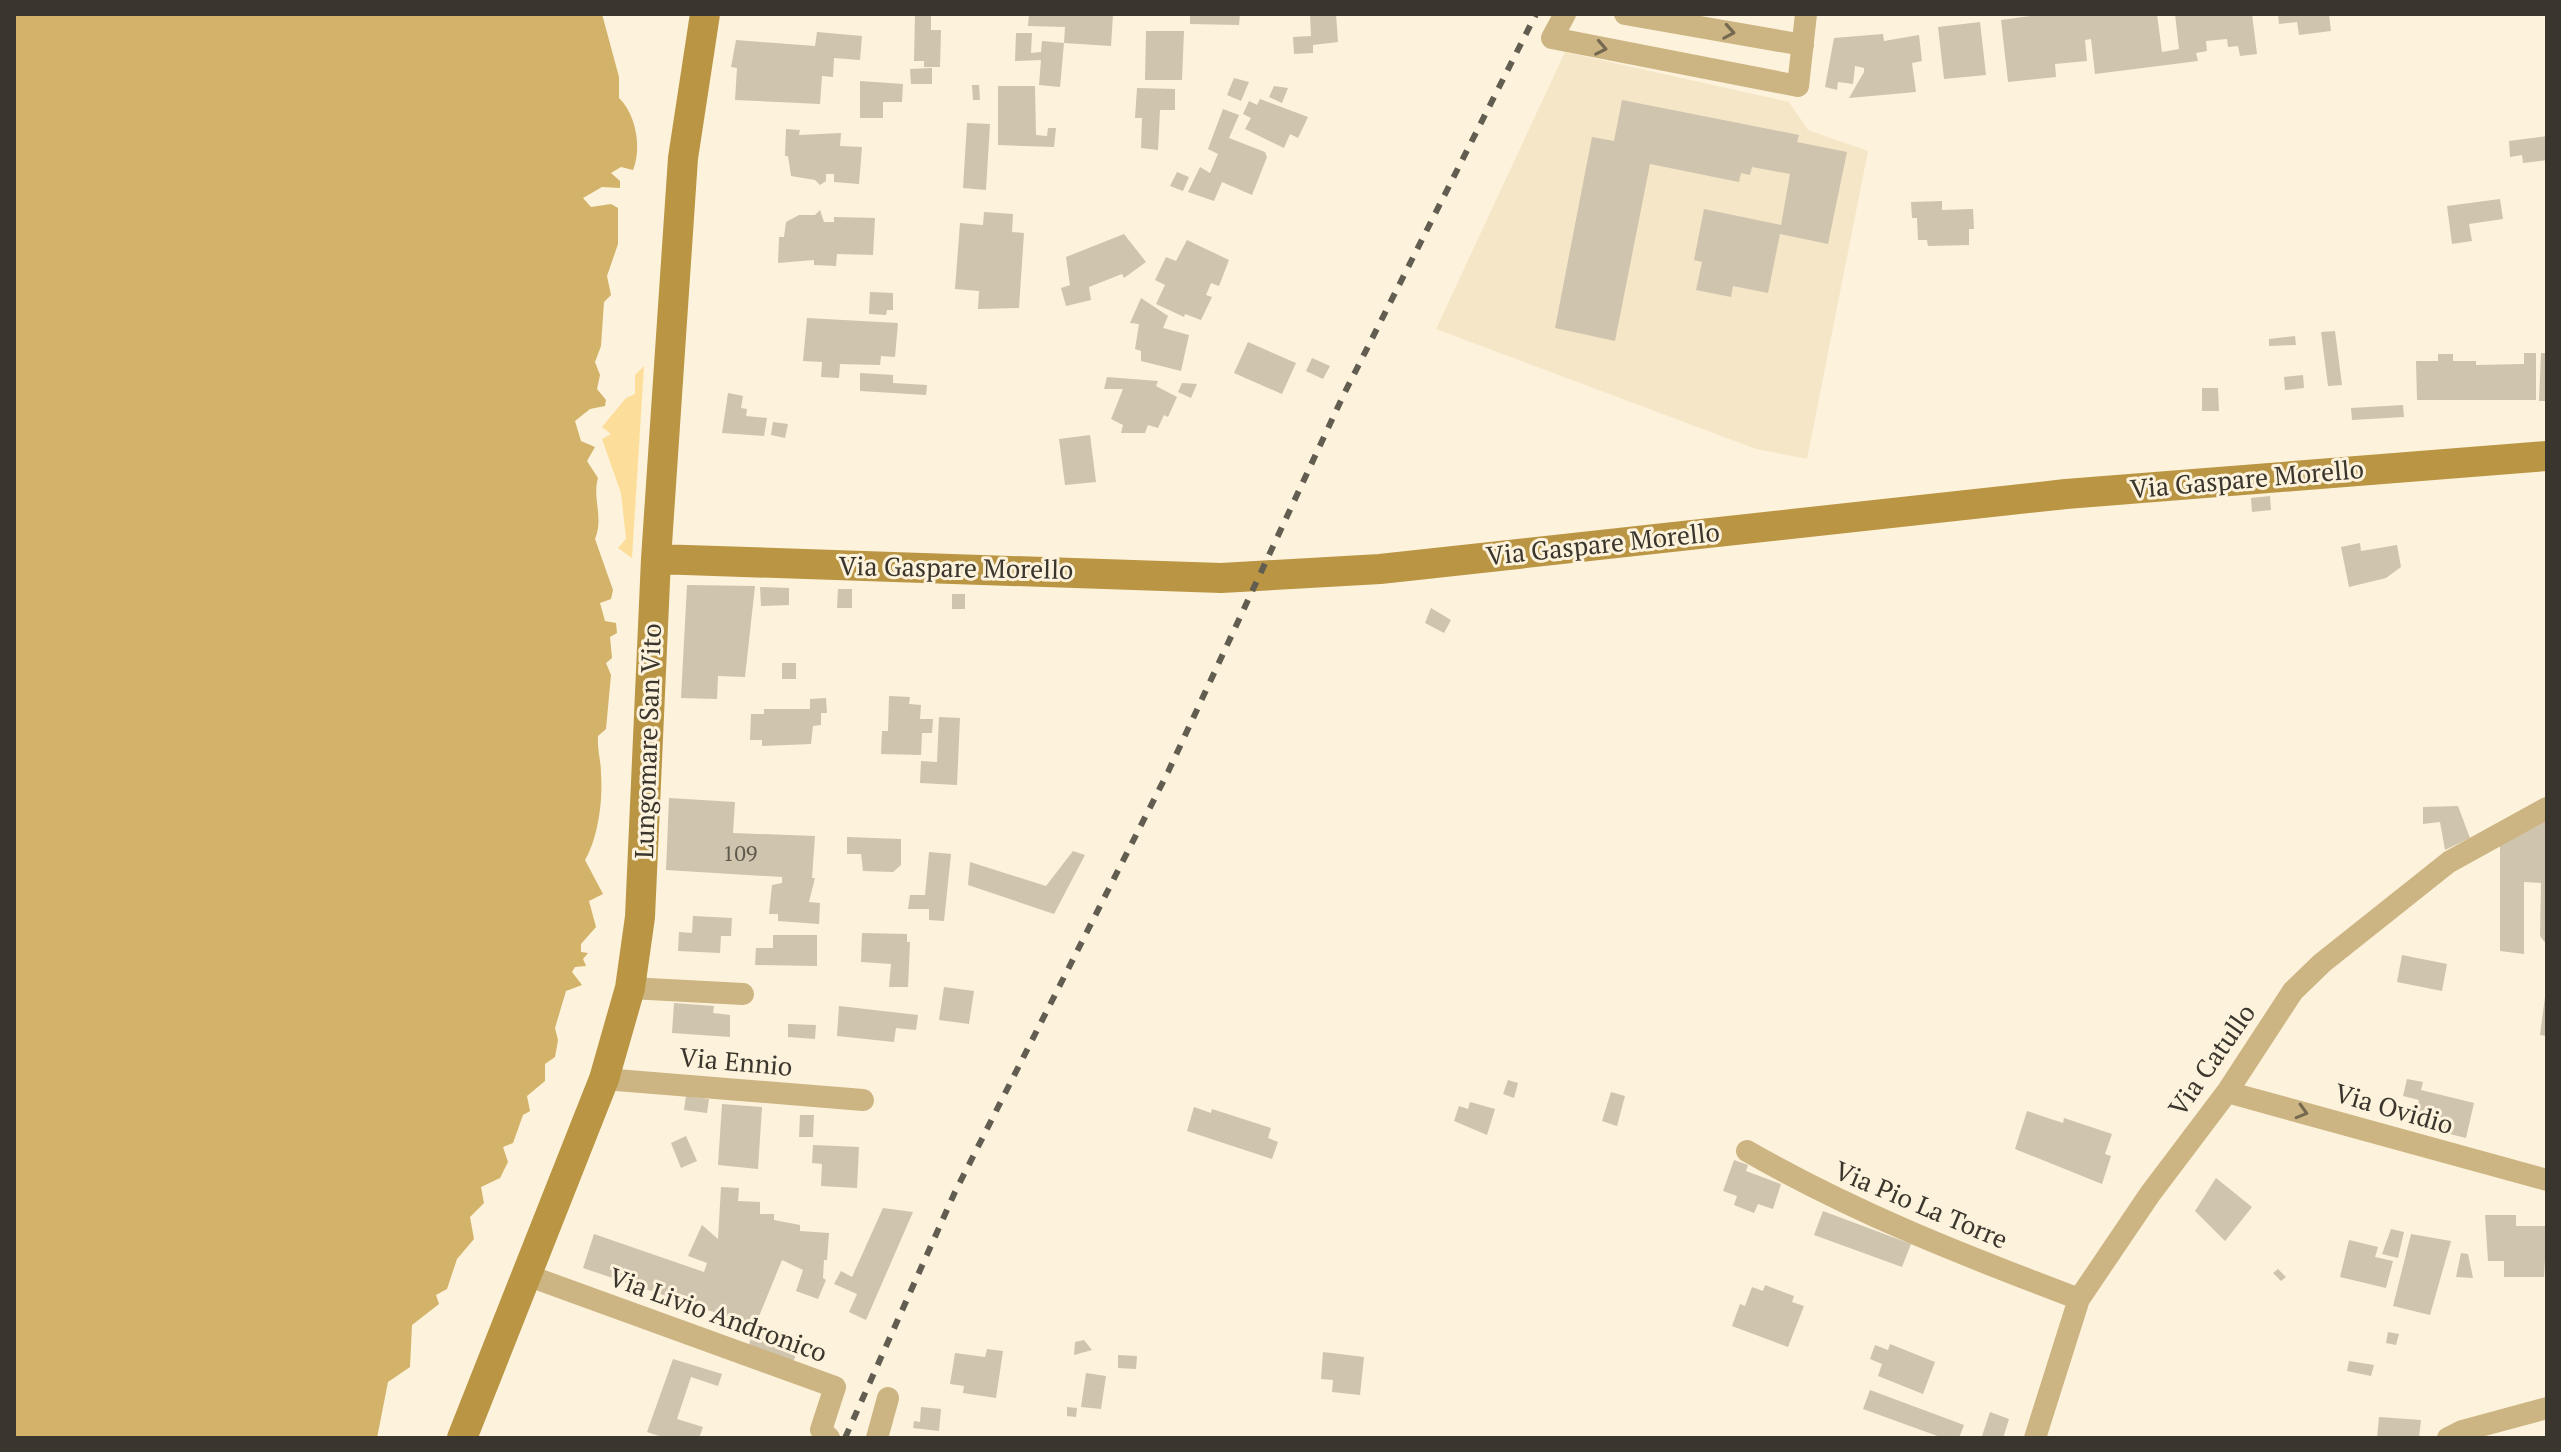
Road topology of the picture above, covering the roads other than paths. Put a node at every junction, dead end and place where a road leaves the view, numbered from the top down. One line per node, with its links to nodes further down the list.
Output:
1 (705, 14): 7 (street, Lungomare San Vito)
2 (1565, 14): 5 (street, one-way to 5)
3 (1625, 14): 5 (street, one-way to 5)
4 (1806, 14): 5 (street)
5 (1803, 45)
6 (2547, 456): 7 (street, Via Gaspare Morello)
7 (656, 559): 9 (street, Lungomare San Vito)
8 (2547, 808): 12 (street, Via Catullo)
9 (630, 988): 10 (street); 11 (street, Lungomare San Vito)
10 (743, 994)
11 (604, 1079): 13 (street, Via Ennio); 16 (street, Lungomare San Vito)
12 (2227, 1092): 15 (street, Via Ovidio, one-way to 15); 17 (street, Via Catullo)
13 (863, 1100)
14 (1747, 1151): 17 (street, Via Pio La Torre)
15 (2547, 1180)
16 (529, 1276): 20 (street, Lungomare San Vito); 21 (street, Via Livio Andronico)
17 (2079, 1299): 23 (street, Via Catullo)
18 (888, 1398): 22 (street)
19 (2547, 1408): 24 (street)
20 (462, 1438)
21 (829, 1438)
22 (877, 1438)
23 (2035, 1438)
24 (2448, 1438)

